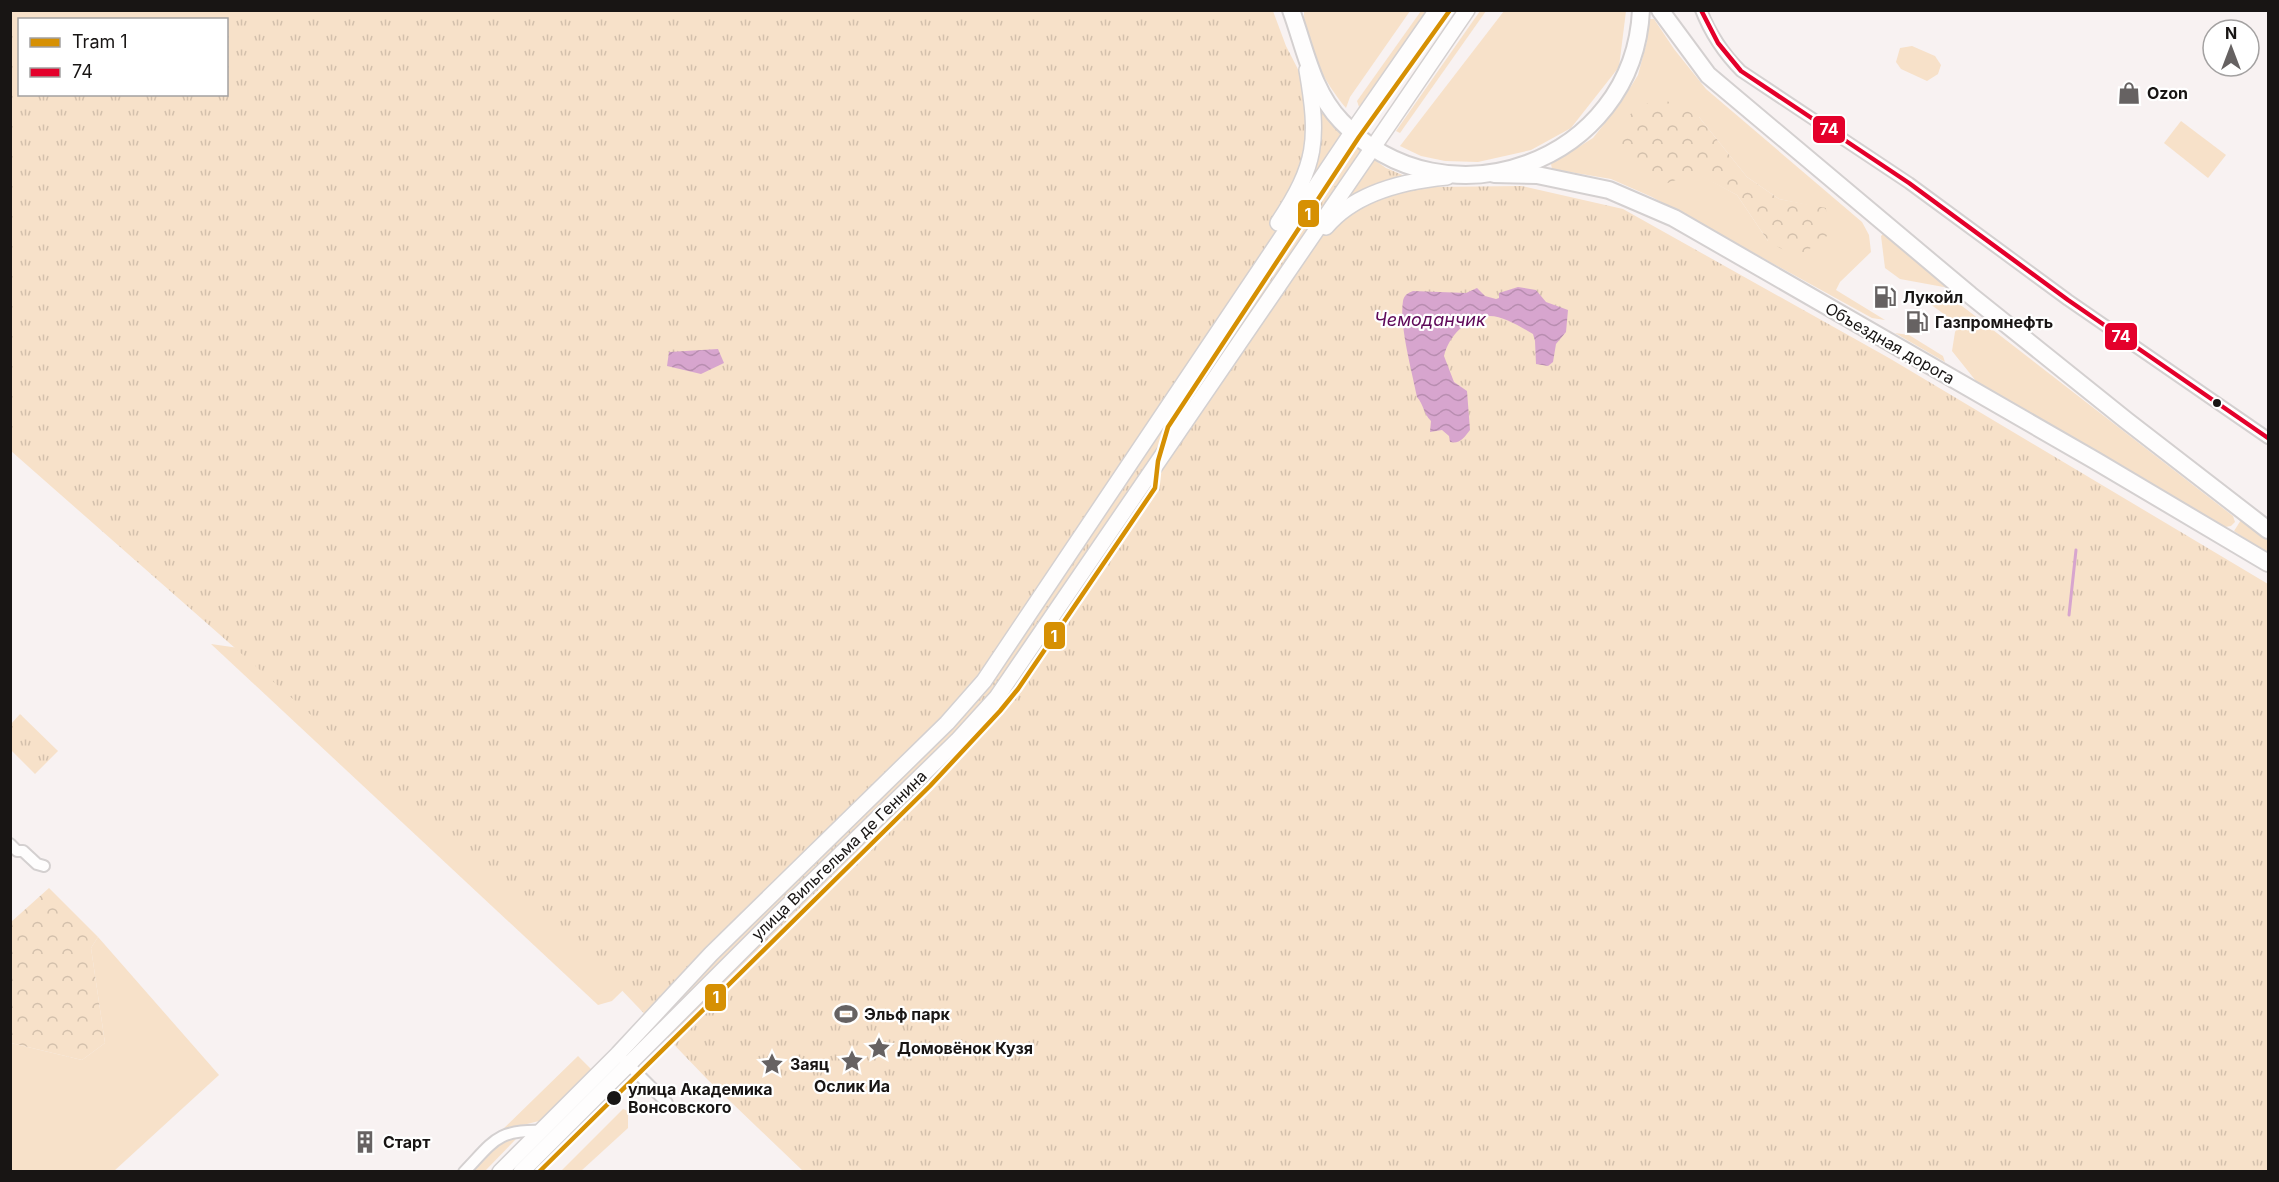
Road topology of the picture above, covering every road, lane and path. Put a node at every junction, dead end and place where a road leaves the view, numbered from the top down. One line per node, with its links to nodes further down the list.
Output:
1 (1437, 10): 8 (main road, улица Вильгельма де Геннина)
2 (1467, 10): 9 (main road, улица Вильгельма де Геннина)
3 (1641, 10): 10 (main road)
4 (1660, 10): 15 (main road)
5 (1701, 10): 14 (street)
6 (1294, 16): 7 (main road)
7 (1303, 47): 8 (main road); 13 (main road)
8 (1353, 132): 9 (main road); 13 (main road, улица Вильгельма де Геннина)
9 (1373, 146): 11 (main road); 12 (main road, улица Вильгельма де Геннина)
10 (1494, 174): 11 (main road); 16 (main road, Объездная дорога)
11 (1459, 176): 12 (main road)
12 (1300, 256): 19 (main road, улица Вильгельма де Геннина)
13 (1193, 370): 19 (main road, улица Вильгельма де Геннина)
14 (2268, 438)
15 (2268, 530)
16 (2268, 563)
17 (10, 844): 18 (street)
18 (44, 866)
19 (623, 1060): 20 (street); 21 (main road, улица Вильгельма де Геннина); 22 (main road, улица Вильгельма де Геннина)
20 (667, 1103)
21 (543, 1131): 23 (street); 24 (main road, улица Вильгельма де Геннина)
22 (523, 1170)
23 (464, 1172)
24 (500, 1172)

